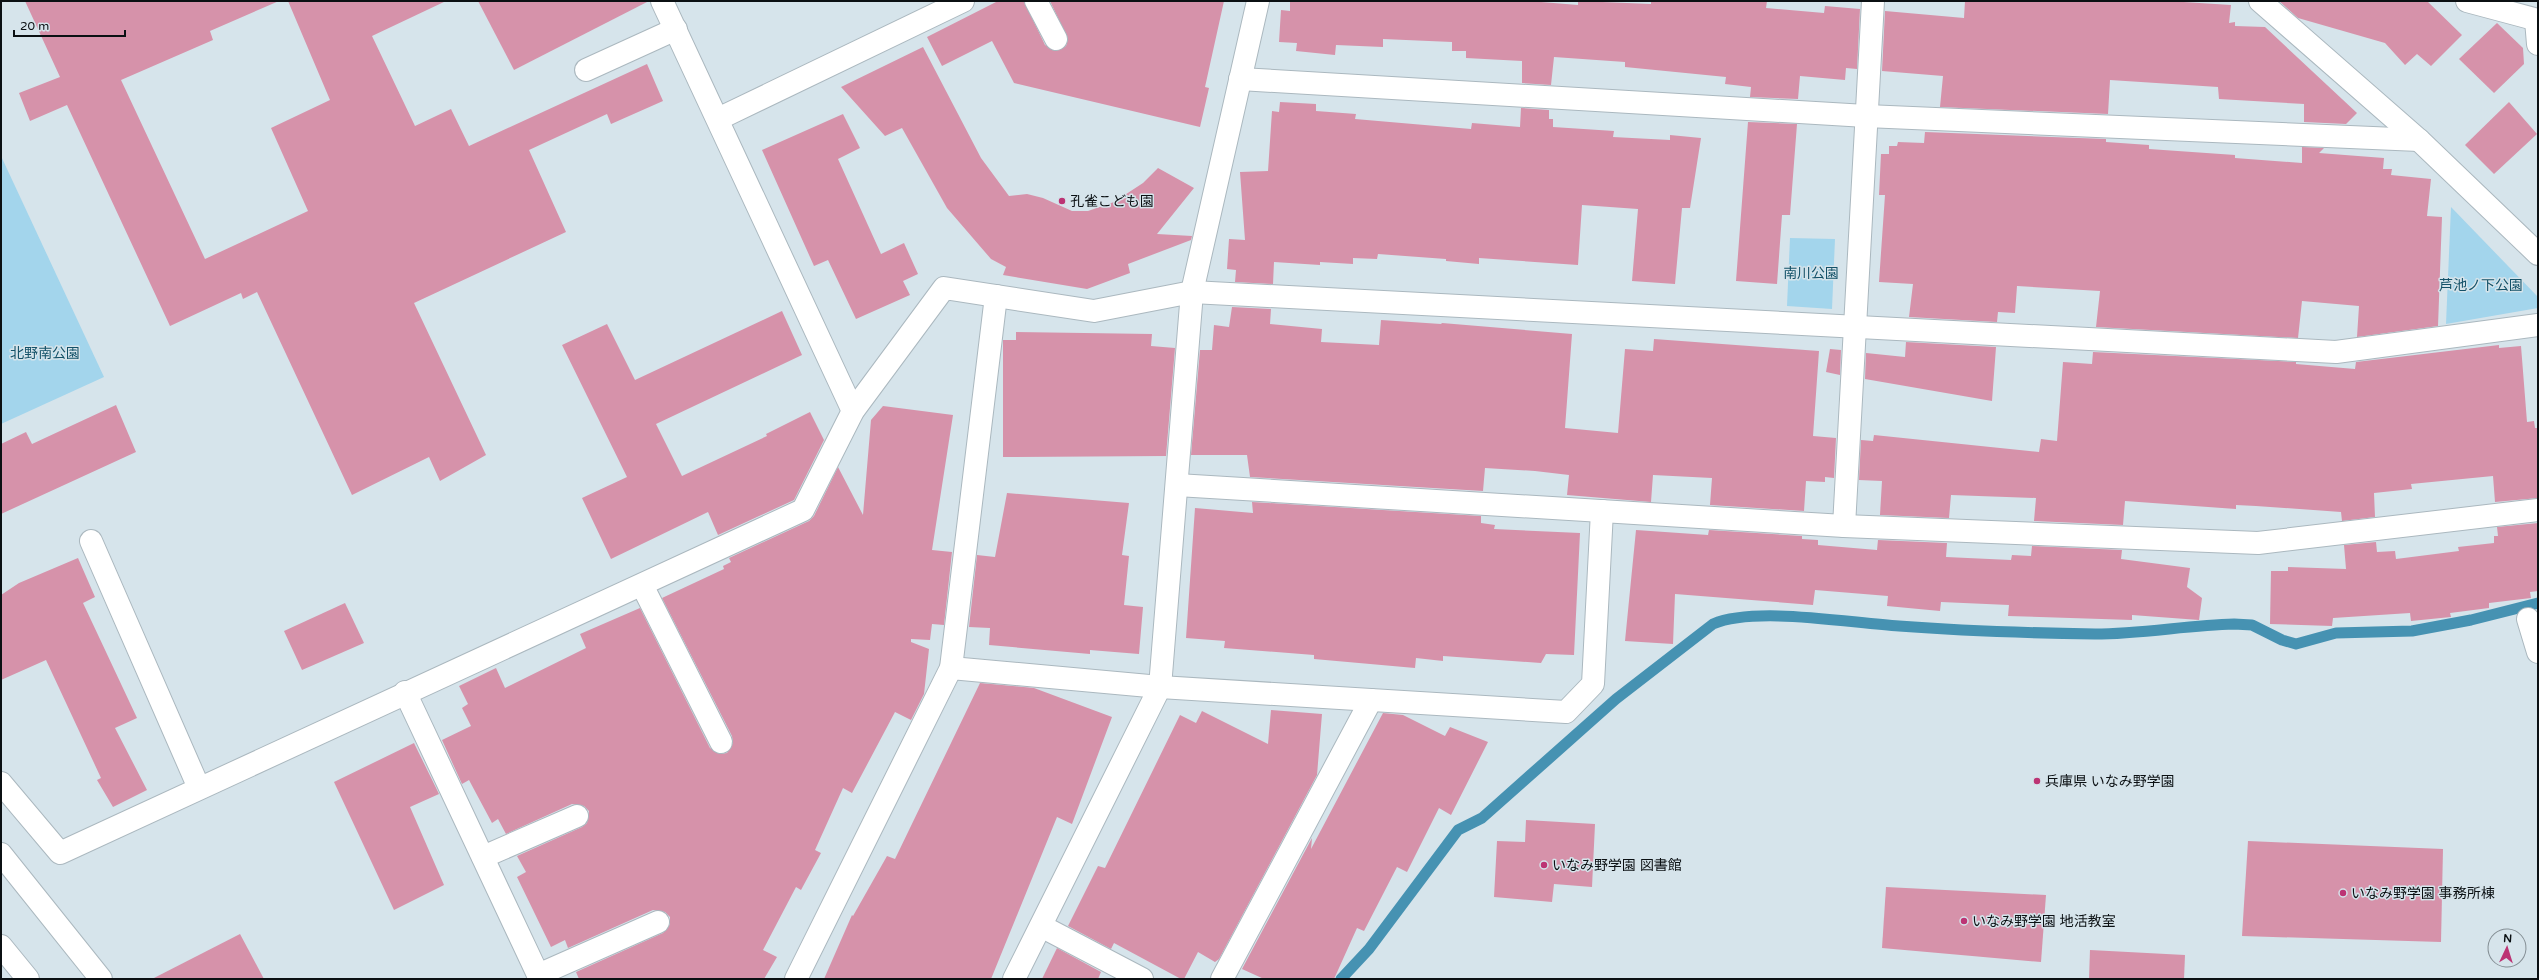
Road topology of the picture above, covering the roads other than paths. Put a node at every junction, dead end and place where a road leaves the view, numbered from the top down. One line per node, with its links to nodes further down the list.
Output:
1 (662, 1): 9 (main road)
2 (963, 1): 15 (main road)
3 (1036, 1): 10 (main road)
4 (1258, 1): 13 (main road)
5 (1873, 1): 14 (main road)
6 (2260, 1): 16 (main road)
7 (2468, 1): 8 (main road)
8 (2537, 20): 11 (main road)
9 (676, 29): 12 (main road); 15 (main road)
10 (1056, 39)
11 (2538, 44)
12 (586, 70)
13 (1240, 79): 14 (main road); 18 (main road)
14 (1866, 116): 16 (main road); 21 (main road)
15 (718, 120): 22 (main road)
16 (2419, 140): 17 (main road)
17 (2538, 254)
18 (1192, 292): 19 (main road); 21 (main road); 23 (main road)
19 (996, 296): 22 (main road); 31 (main road)
20 (2538, 325): 21 (main road)
21 (1855, 328): 26 (main road)
22 (853, 411): 28 (main road)
23 (1178, 484): 25 (main road); 32 (main road)
24 (2538, 510): 26 (main road)
25 (1602, 511): 26 (main road); 34 (main road)
26 (1844, 526)
27 (91, 541): 37 (main road)
28 (642, 585): 33 (main road); 35 (main road)
29 (2528, 618): 30 (main road)
30 (2538, 652)
31 (951, 668): 32 (main road); 47 (main road)
32 (1160, 687): 34 (main road); 42 (main road)
33 (405, 692): 37 (main road); 40 (main road)
34 (1371, 700): 50 (main road)
35 (720, 742)
36 (1, 783): 37 (main road)
37 (199, 788)
38 (577, 816): 40 (main road)
39 (2, 856): 46 (main road)
40 (483, 857): 44 (main road)
41 (658, 922): 44 (main road)
42 (1041, 926): 48 (main road); 49 (main road)
43 (1, 946): 45 (main road)
44 (539, 977)
45 (28, 979)
46 (101, 979)
47 (796, 979)
48 (1014, 979)
49 (1142, 979)
50 (1222, 979)

